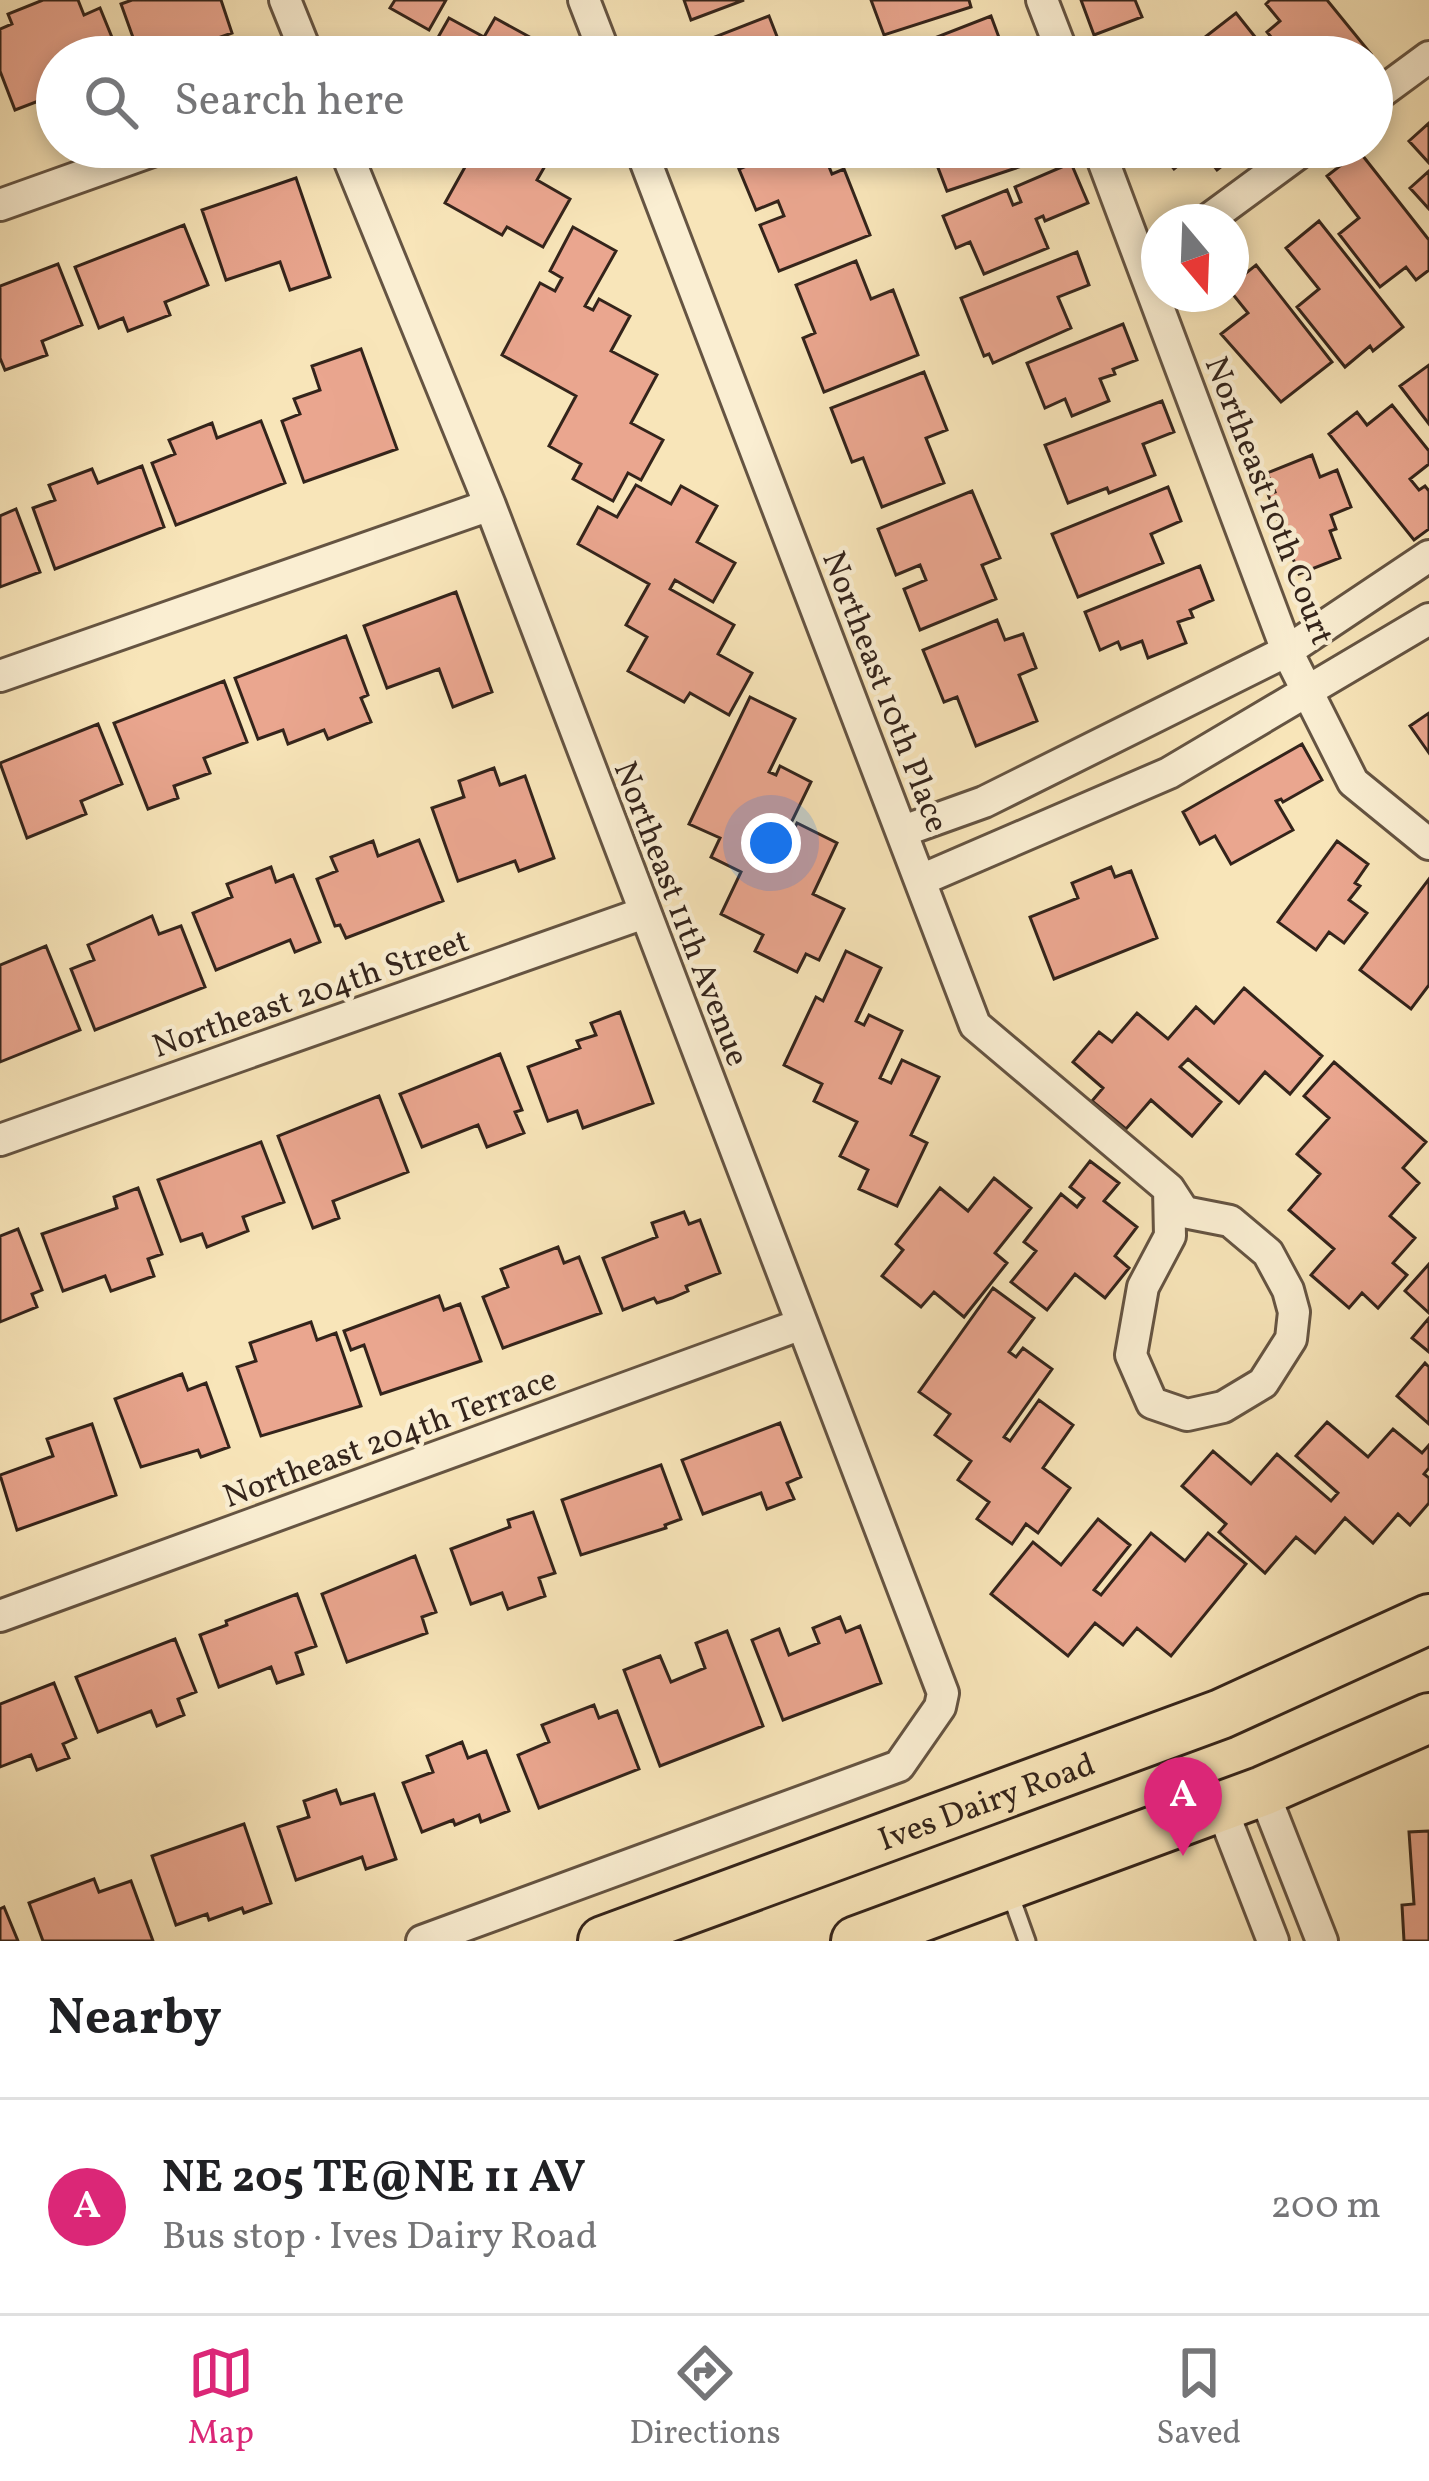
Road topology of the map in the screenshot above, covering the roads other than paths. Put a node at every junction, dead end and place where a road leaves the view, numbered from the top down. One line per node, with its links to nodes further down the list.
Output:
1 (285, 0): 4 (street)
2 (584, 0): 5 (street)
3 (1042, 0): 6 (street)
4 (300, 36)
5 (598, 36)
6 (1056, 36)
7 (1429, 57): 8 (street)
8 (1393, 84)
9 (105, 168): 15 (street)
10 (353, 168): 18 (street, Northeast 11th Avenue)
11 (648, 168): 24 (street, Northeast 10th Place)
12 (1109, 168): 16 (street, Northeast 10th Court)
13 (1278, 168): 14 (street)
14 (1229, 204)
15 (0, 205)
16 (1141, 237)
17 (1170, 312): 21 (street, Northeast 10th Court)
18 (490, 506): 22 (street); 27 (street, Northeast 11th Avenue)
19 (1429, 556): 21 (street)
20 (1429, 619): 23 (street)
21 (1288, 651): 23 (street, Northeast 10th Court); 24 (street)
22 (0, 676)
23 (1309, 694): 25 (street, Northeast 10th Court); 26 (street)
24 (903, 832): 26 (street, Northeast 10th Place)
25 (1429, 844)
26 (921, 880): 29 (street, Northeast 10th Place)
27 (644, 913): 28 (street, Northeast 204th Street); 30 (street, Northeast 11th Avenue)
28 (0, 1140)
29 (1169, 1189): 29 (street, Northeast 10th Place)
30 (802, 1324): 31 (street, Northeast 204th Terrace); 36 (street, Northeast 11th Avenue)
31 (0, 1616)
32 (1429, 1619): 37 (main road, Ives Dairy Road)
33 (1429, 1718): 34 (main road)
34 (1242, 1799): 35 (main road); 40 (street); 41 (street)
35 (1007, 1886): 38 (main road); 39 (lane)
36 (422, 1941)
37 (603, 1941)
38 (856, 1941)
39 (1027, 1941)
40 (1273, 1941)
41 (1322, 1941)

